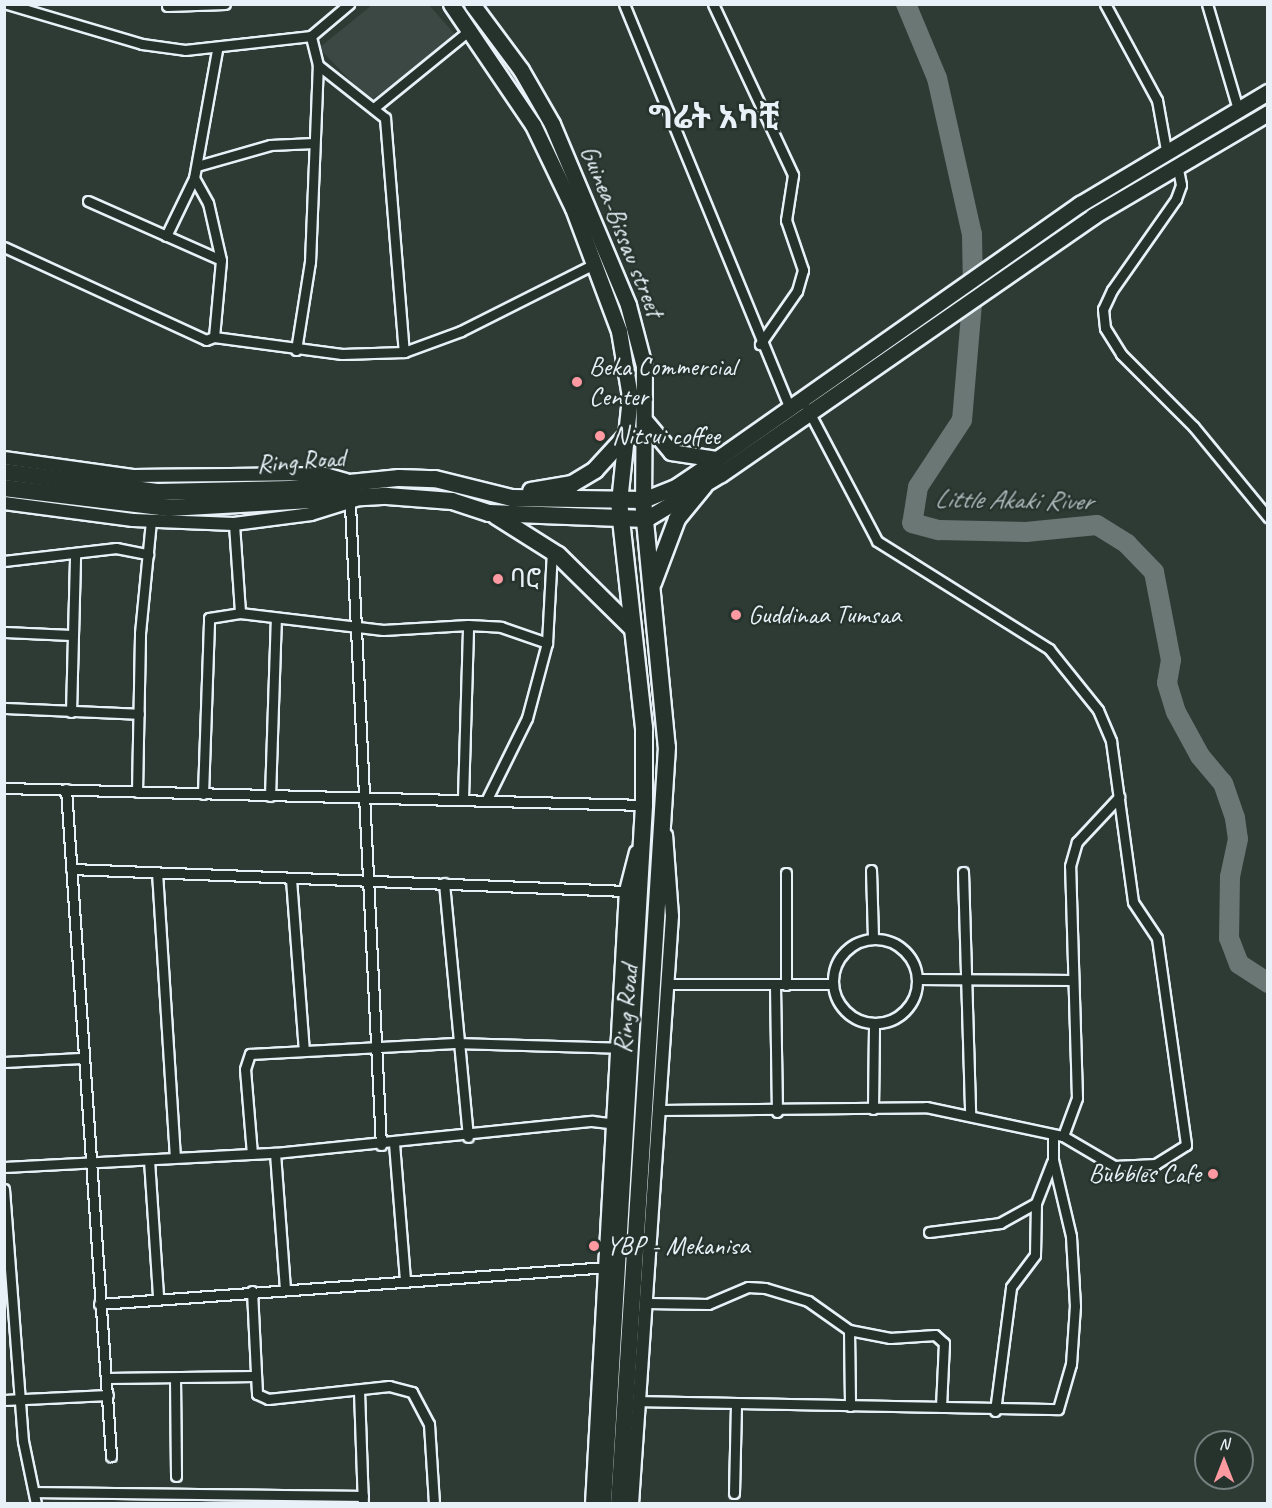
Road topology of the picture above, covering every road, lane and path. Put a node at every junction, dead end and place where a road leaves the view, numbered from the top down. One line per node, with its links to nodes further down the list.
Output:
1 (7, 4): 13 (street)
2 (225, 4): 10 (street)
3 (349, 4): 12 (street)
4 (451, 4): 11 (main road)
5 (472, 4): 35 (main road, Guinea-Bissau street)
6 (624, 4): 30 (street)
7 (714, 4): 30 (street)
8 (1105, 4): 20 (street)
9 (1207, 4): 17 (street)
10 (167, 6)
11 (471, 29): 16 (street); 28 (main road)
12 (311, 36): 13 (street); 14 (street)
13 (217, 50): 22 (street)
14 (318, 64): 16 (street); 19 (street)
15 (1268, 92): 17 (main road)
16 (375, 107): 32 (street)
17 (1238, 109): 20 (main road)
18 (1268, 113): 21 (main road)
19 (314, 142): 22 (street); 31 (street)
20 (1166, 150): 33 (main road)
21 (1177, 164): 34 (main road); 48 (street)
22 (197, 166): 23 (street)
23 (194, 178): 25 (street); 27 (street)
24 (88, 201): 25 (street)
25 (166, 236): 27 (street)
26 (4, 247): 29 (street)
27 (221, 260): 29 (street)
28 (594, 264): 32 (street); 36 (main road)
29 (214, 337): 31 (street)
30 (760, 344): 33 (street)
31 (296, 350): 32 (street)
32 (404, 352)
33 (795, 403): 34 (street); 38 (main road)
34 (809, 412): 40 (main road); 74 (street)
35 (646, 422): 38 (main road); 44 (main road, Guinea-Bissau street)
36 (628, 434): 42 (highway); 45 (main road)
37 (4, 458): 43 (street)
38 (717, 459): 44 (main road)
39 (4, 472): 43 (highway, Ring Road)
40 (704, 486): 49 (main road); 57 (highway)
41 (4, 488): 43 (highway, Ring Road)
42 (491, 492): 43 (highway, Ring Road); 45 (highway, Ring Road)
43 (354, 495): 47 (highway, Ring Road); 52 (street); 60 (street)
44 (643, 500): 45 (highway, Ring Road); 49 (highway, Ring Road)
45 (619, 502): 51 (highway, Ring Road)
46 (4, 503): 50 (street)
47 (489, 513): 51 (highway, Ring Road); 53 (highway)
48 (1268, 517)
49 (646, 519): 51 (highway, Ring Road); 57 (highway, Ring Road)
50 (151, 520): 52 (street); 54 (street)
51 (618, 521): 62 (highway, Ring Road)
52 (234, 524): 58 (street)
53 (552, 552): 62 (highway); 65 (street)
54 (148, 554): 55 (street); 68 (street)
55 (75, 557): 56 (street); 64 (street)
56 (4, 561)
57 (650, 593): 79 (highway, Ring Road)
58 (240, 613): 59 (street); 72 (street)
59 (276, 618): 60 (street); 73 (street)
60 (355, 624): 61 (street); 75 (street)
61 (468, 625): 65 (street); 76 (street)
62 (631, 627): 78 (highway, Ring Road)
63 (4, 632): 64 (street)
64 (72, 635): 67 (street)
65 (547, 643): 77 (street)
66 (4, 708): 67 (street)
67 (71, 712): 68 (street)
68 (139, 714): 71 (street)
69 (4, 788): 70 (street)
70 (66, 789): 71 (street); 81 (street)
71 (137, 792): 72 (street)
72 (203, 794): 73 (street)
73 (270, 796): 75 (street)
74 (1119, 797): 92 (street); 110 (street)
75 (363, 798): 76 (street); 87 (street)
76 (463, 798): 77 (street)
77 (488, 799): 78 (street)
78 (644, 805): 80 (highway, Ring Road)
79 (664, 820): 94 (street); 155 (highway, Ring Road)
80 (643, 827): 89 (street); 154 (highway, Ring Road)
81 (71, 869): 83 (street); 103 (street)
82 (871, 870): 90 (street)
83 (157, 872): 86 (street); 116 (street)
84 (963, 872): 93 (street)
85 (786, 873): 97 (street)
86 (291, 879): 87 (street); 102 (street)
87 (368, 879): 88 (street); 100 (street)
88 (444, 883): 89 (street); 99 (street)
89 (626, 891): 101 (street)
90 (873, 938): 91 (street); 95 (street)
91 (918, 979): 93 (street); 98 (street)
92 (1073, 980): 93 (street); 110 (street)
93 (967, 981): 108 (street)
94 (667, 984): 96 (street); 106 (street)
95 (832, 984): 97 (street); 98 (street)
96 (775, 985): 97 (street); 107 (street)
97 (786, 985)
98 (874, 1024): 105 (street)
99 (455, 1043): 100 (street); 101 (street); 111 (street)
100 (377, 1047): 102 (street); 113 (street)
101 (619, 1048): 109 (street)
102 (304, 1051): 115 (street)
103 (81, 1058): 104 (street); 119 (street)
104 (4, 1062)
105 (873, 1109): 107 (street); 108 (street)
106 (661, 1110): 107 (street); 129 (street)
107 (777, 1112)
108 (970, 1113): 110 (street)
109 (615, 1124): 111 (street); 124 (street)
110 (1058, 1136): 118 (street)
111 (468, 1137): 112 (street)
112 (394, 1143): 113 (street); 125 (street)
113 (381, 1145): 114 (street)
114 (275, 1153): 115 (street); 126 (street)
115 (252, 1154): 116 (street)
116 (175, 1157): 117 (street)
117 (148, 1160): 119 (street); 128 (street)
118 (1053, 1160): 122 (street); 143 (street)
119 (89, 1161): 120 (street); 130 (street)
120 (4, 1167)
121 (4, 1189): 137 (street)
122 (1036, 1203): 123 (street); 143 (street)
123 (929, 1232)
124 (608, 1267): 125 (street); 153 (street)
125 (405, 1281): 126 (street)
126 (285, 1288): 127 (street)
127 (252, 1291): 128 (street); 132 (street)
128 (158, 1297): 130 (street)
129 (648, 1303): 131 (street); 139 (street)
130 (99, 1304): 133 (street)
131 (849, 1330): 141 (street); 142 (street)
132 (255, 1376): 134 (street); 135 (street)
133 (107, 1378): 134 (street); 136 (street)
134 (175, 1378): 145 (street)
135 (359, 1390): 149 (street); 152 (street)
136 (108, 1395): 137 (street); 144 (street)
137 (21, 1399): 138 (street); 146 (street)
138 (4, 1400)
139 (638, 1401): 140 (street); 156 (street)
140 (736, 1403): 141 (street); 148 (street)
141 (850, 1406): 142 (street)
142 (941, 1407): 143 (street)
143 (995, 1411)
144 (111, 1456)
145 (176, 1476)
146 (34, 1492): 147 (street); 150 (street)
147 (184, 1493): 149 (street); 151 (street)
148 (734, 1493)
149 (363, 1500)
150 (36, 1503)
151 (186, 1503)
152 (434, 1503)
153 (592, 1503)
154 (603, 1503)
155 (619, 1503)
156 (632, 1503)

